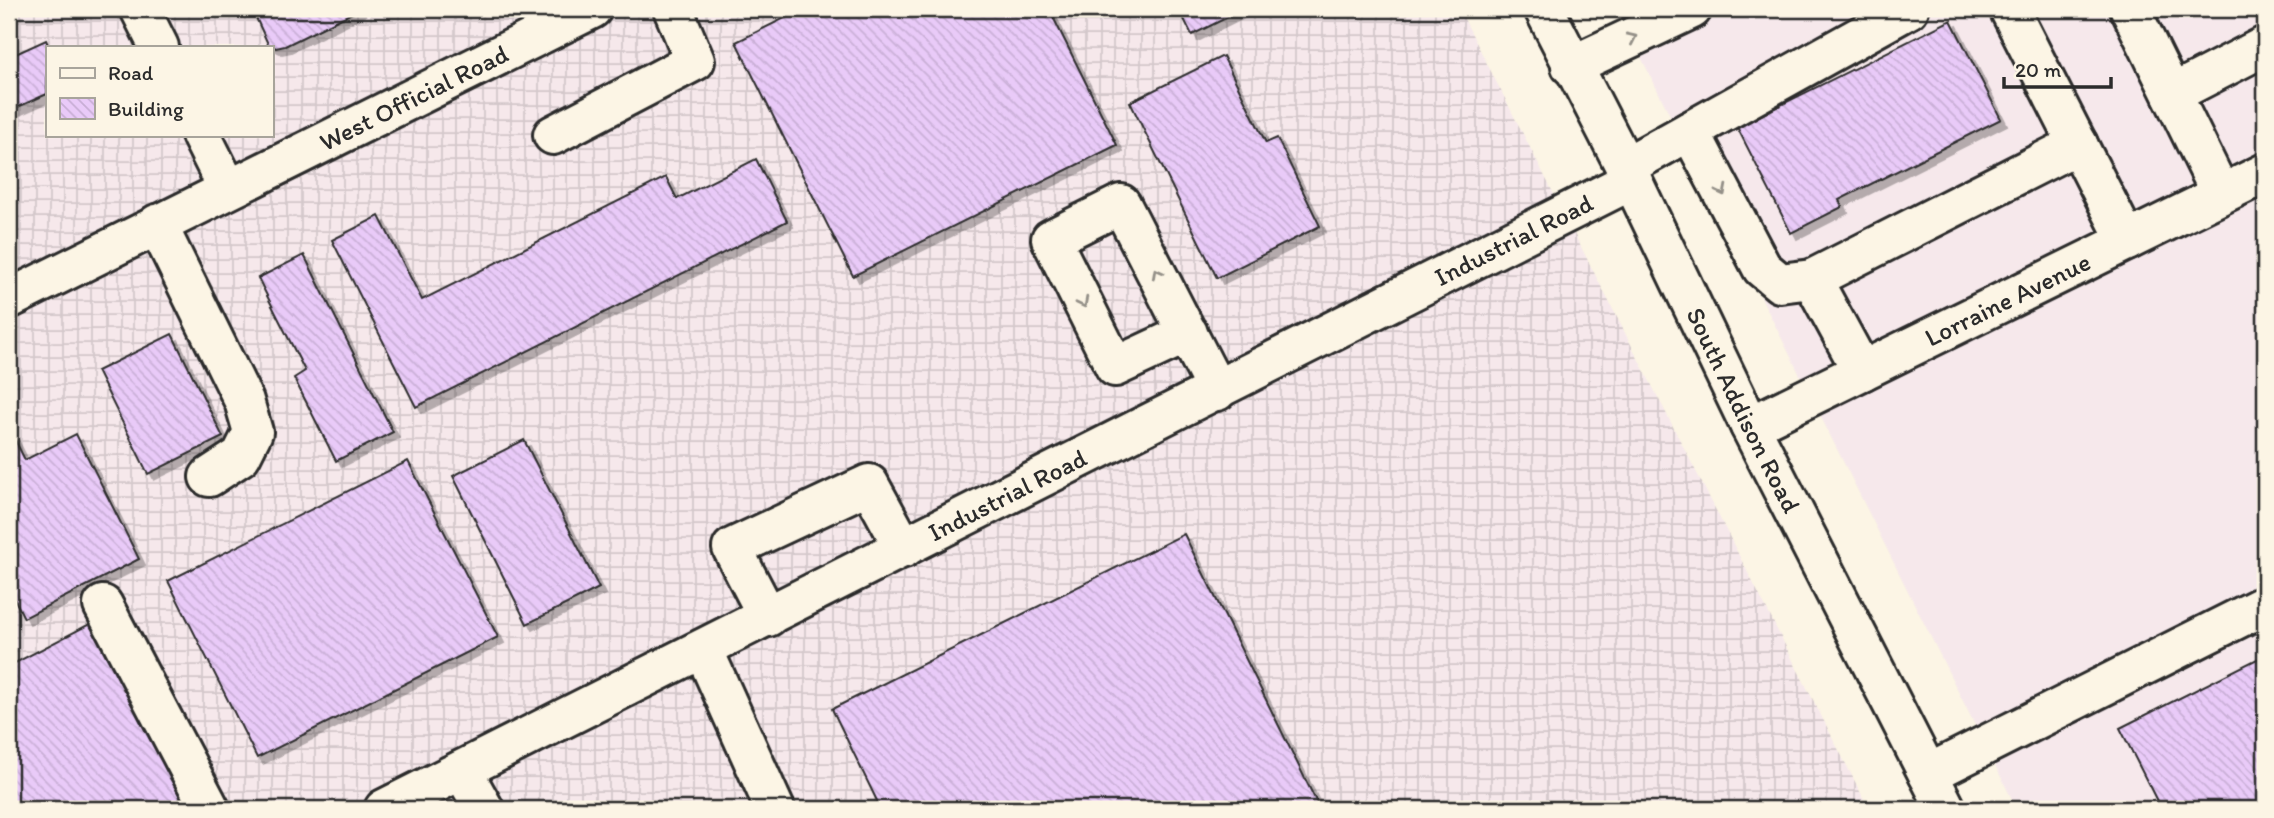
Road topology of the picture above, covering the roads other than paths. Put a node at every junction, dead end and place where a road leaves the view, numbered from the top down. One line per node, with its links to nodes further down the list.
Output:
1 (140, 9): 9 (street)
2 (592, 9): 19 (street, West Official Road)
3 (673, 9): 14 (street)
4 (1544, 9): 11 (street, South Addison Road)
5 (1692, 9): 11 (street, one-way to 5)
6 (1909, 9): 13 (street, Industrial Road)
7 (2009, 9): 16 (street)
8 (2130, 9): 12 (street)
9 (158, 46)
10 (2265, 46): 12 (street)
11 (1572, 66): 17 (street, South Addison Road)
12 (2172, 94): 20 (street)
13 (1690, 131): 17 (street, Industrial Road); 23 (street, one-way to 23)
14 (553, 135)
15 (202, 136): 19 (street)
16 (2078, 144): 22 (street); 23 (street)
17 (1628, 173): 27 (street, Industrial Road); 28 (street, South Addison Road)
18 (2265, 173): 20 (street, Lorraine Avenue)
19 (228, 189): 21 (street, West Official Road)
20 (2221, 194): 22 (street, Lorraine Avenue)
21 (157, 224): 24 (street, West Official Road); 29 (street)
22 (2127, 241): 26 (street, Lorraine Avenue)
23 (1812, 279): 26 (street)
24 (9, 299)
25 (1188, 333): 27 (street)
26 (1862, 371): 28 (street, Lorraine Avenue)
27 (1217, 391): 30 (street, Industrial Road)
28 (1750, 426): 36 (street, South Addison Road)
29 (209, 477)
30 (904, 548): 33 (street, Industrial Road); 33 (street)
31 (103, 605): 38 (street)
32 (2265, 605): 36 (street)
33 (768, 617): 34 (street, Industrial Road)
34 (704, 649): 35 (street, Industrial Road); 40 (street)
35 (462, 770): 37 (street, Industrial Road); 39 (street)
36 (1928, 774): 41 (street, South Addison Road)
37 (403, 805)
38 (210, 809)
39 (484, 809)
40 (775, 809)
41 (1946, 809)

